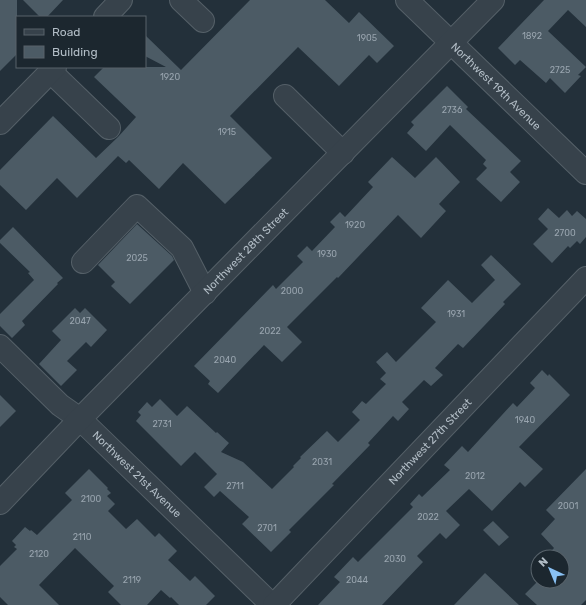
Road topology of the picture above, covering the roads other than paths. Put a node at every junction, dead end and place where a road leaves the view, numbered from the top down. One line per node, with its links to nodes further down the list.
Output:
1 (121, 0): 5 (street)
2 (181, 0): 6 (street)
3 (407, 0): 7 (street, Northwest 19th Avenue)
4 (493, 0): 7 (street, Northwest 28th Street)
5 (106, 16)
6 (202, 21)
7 (452, 43): 12 (street, Northwest 28th Street); 13 (street, Northwest 19th Avenue)
8 (53, 69): 10 (street); 11 (street)
9 (285, 96): 12 (street)
10 (0, 124)
11 (109, 128)
12 (343, 153): 16 (street, Northwest 28th Street)
13 (586, 173)
14 (83, 262): 16 (street)
15 (586, 278): 20 (street, Northwest 27th Street)
16 (205, 293): 18 (street, Northwest 28th Street)
17 (0, 346): 18 (street, Northwest 21st Avenue)
18 (80, 419): 19 (street, Northwest 28th Street); 20 (street, Northwest 21st Avenue)
19 (0, 503)
20 (273, 605)

